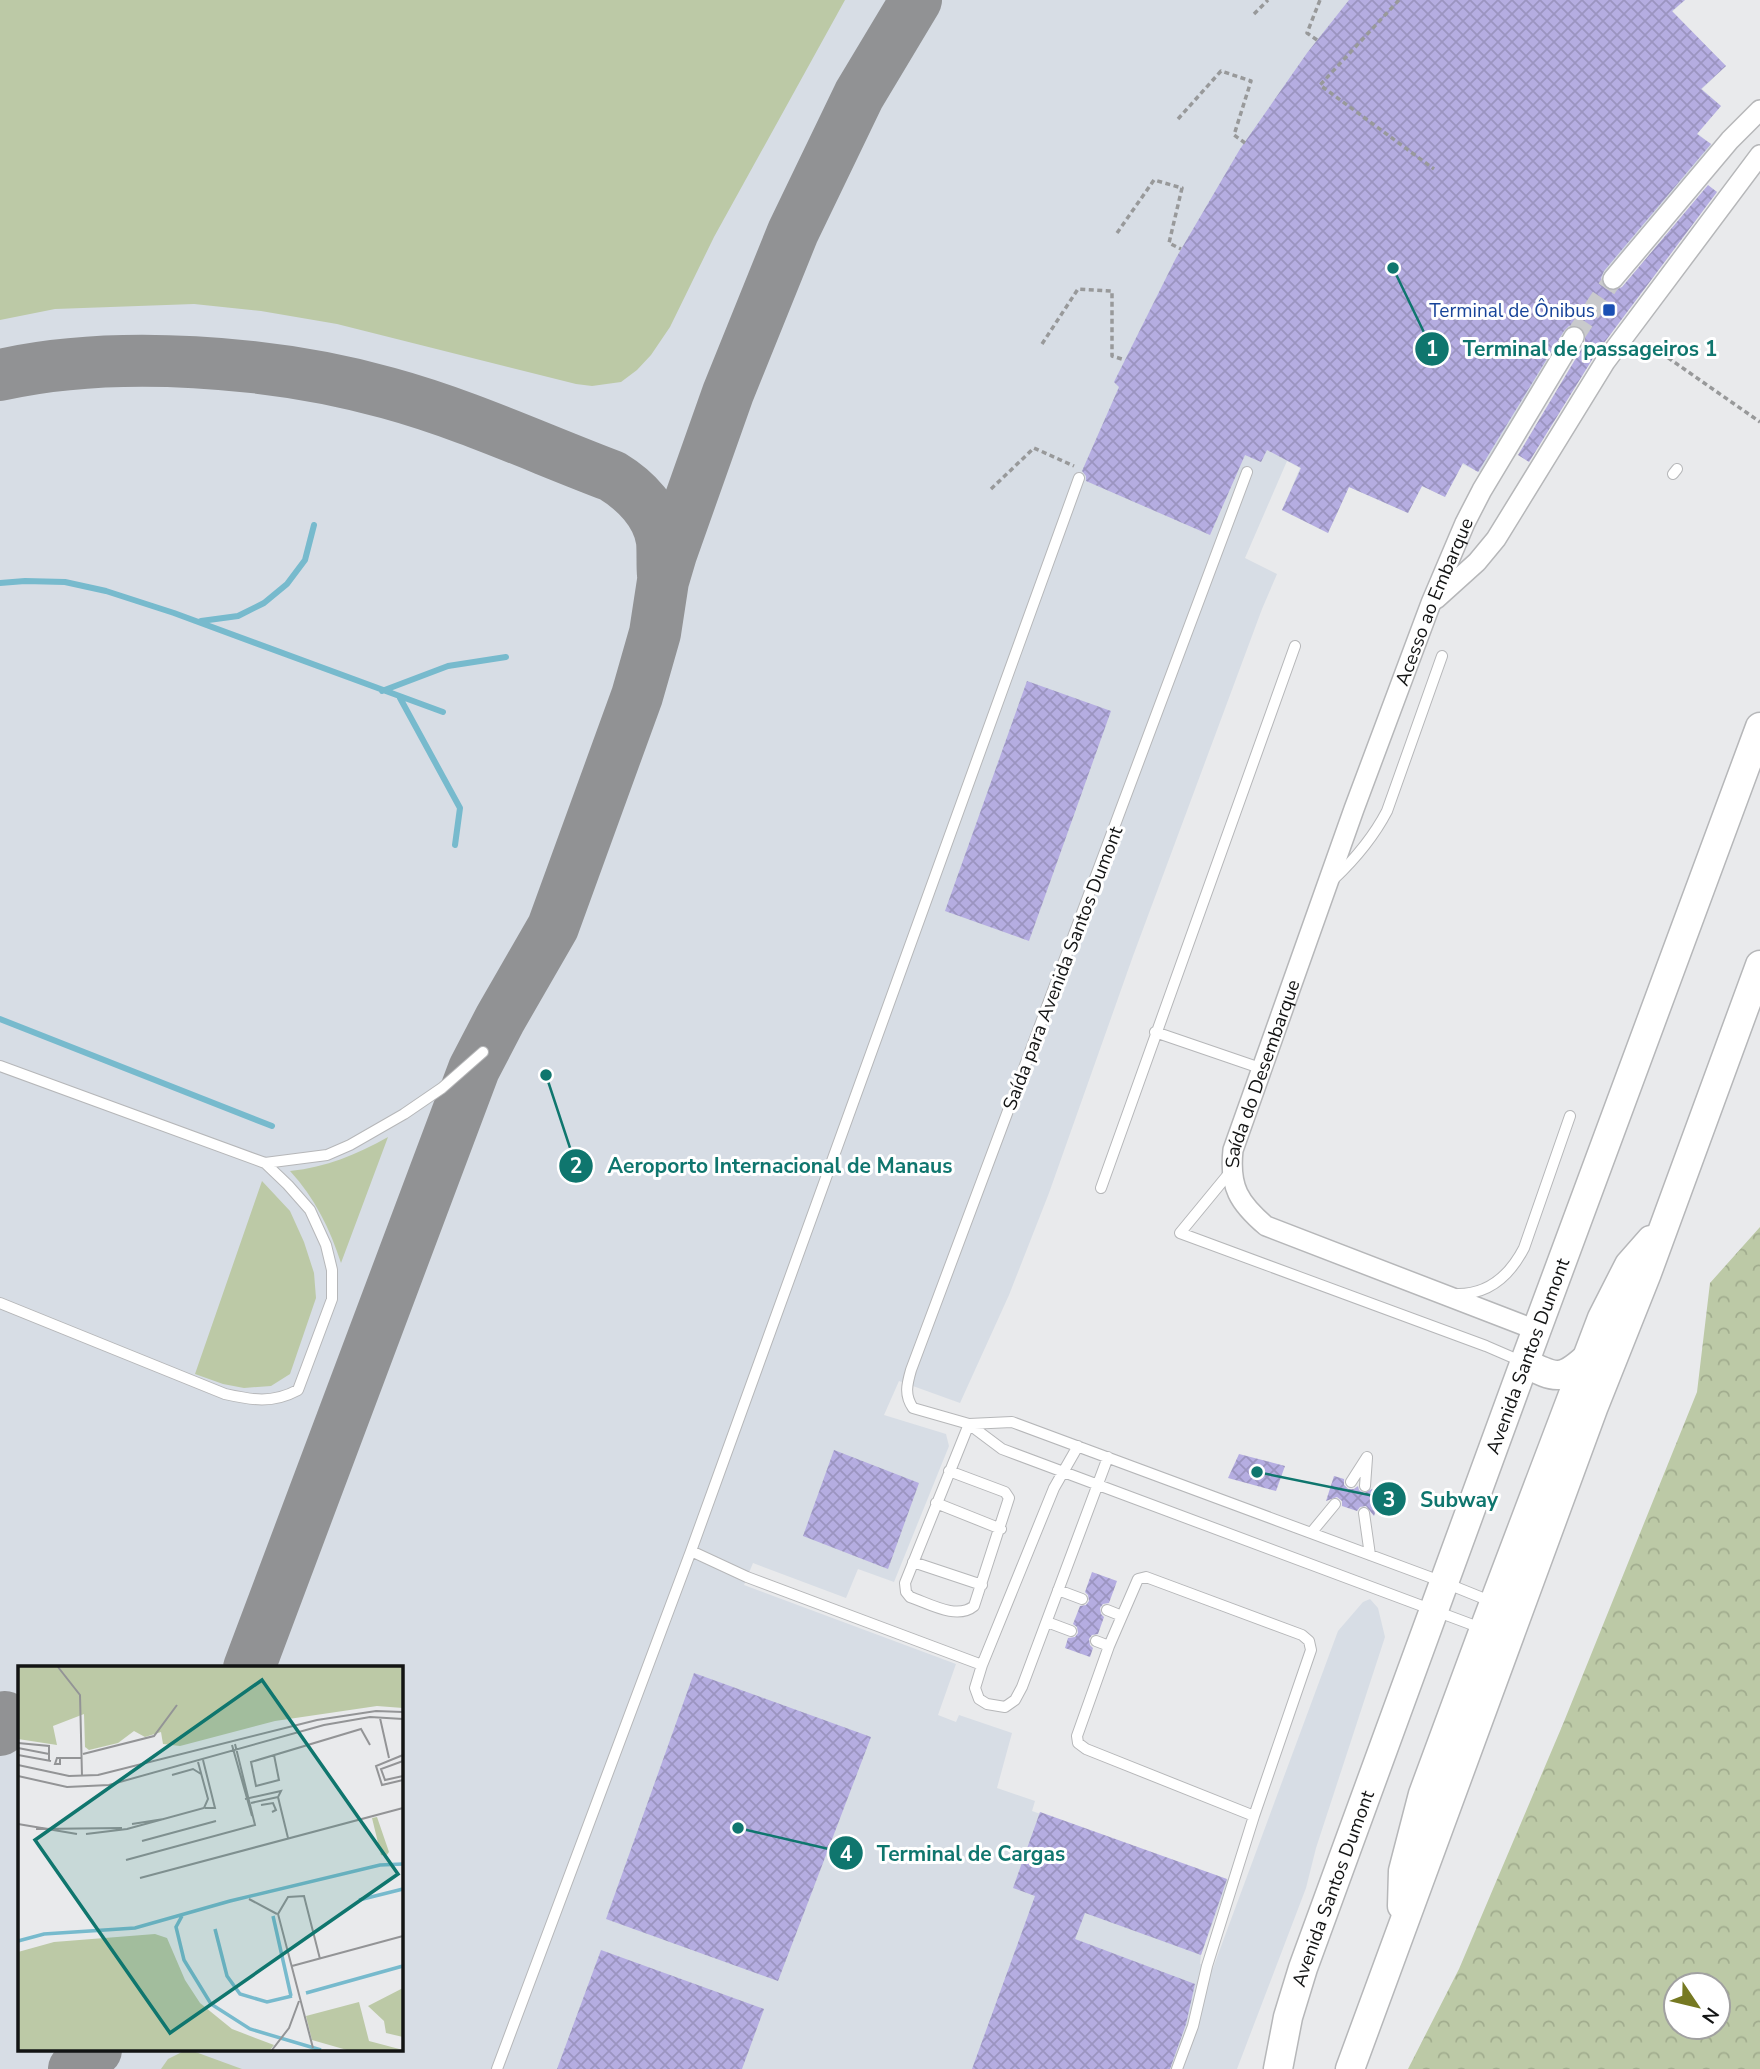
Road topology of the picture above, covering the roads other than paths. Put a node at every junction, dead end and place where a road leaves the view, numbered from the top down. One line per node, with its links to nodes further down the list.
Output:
1 (1760, 110): 3 (street)
2 (1760, 155): 7 (street)
3 (1613, 279)
4 (1574, 337): 7 (street, Acesso ao Embarque)
5 (1247, 472): 27 (lane, Saída para Avenida Santos Dumont)
6 (1079, 478): 40 (lane)
7 (1431, 603): 11 (street, Acesso ao Embarque)
8 (1295, 646): 13 (lane)
9 (1442, 656): 11 (lane, Saída do Desembarque)
10 (1760, 727): 24 (main road, Avenida Santos Dumont)
11 (1329, 884): 16 (street, Saída do Desembarque)
12 (1760, 965): 21 (main road)
13 (1155, 1032): 16 (lane); 20 (lane)
14 (483, 1052): 18 (lane)
15 (0, 1066): 18 (lane)
16 (1263, 1069): 19 (street, Saída do Desembarque)
17 (1570, 1116): 22 (lane)
18 (265, 1163): 23 (lane)
19 (1231, 1171): 22 (street, Saída do Desembarque); 26 (lane)
20 (1101, 1188)
21 (1663, 1227): 25 (main road); 43 (main road)
22 (1447, 1294): 24 (street, Saída do Desembarque)
23 (0, 1304)
24 (1536, 1330): 26 (main road, Avenida Santos Dumont)
25 (1588, 1357): 26 (main road); 43 (main road)
26 (1525, 1363): 44 (main road, Avenida Santos Dumont)
27 (969, 1424): 28 (lane); 30 (lane); 31 (lane)
28 (1078, 1446): 29 (lane); 31 (lane)
29 (1108, 1457): 33 (lane); 39 (lane)
30 (949, 1471): 35 (lane); 38 (lane)
31 (1062, 1472): 33 (lane); 57 (lane)
32 (1351, 1482): 34 (lane)
33 (1099, 1485): 46 (lane); 50 (lane)
34 (1366, 1486)
35 (936, 1503): 38 (lane); 42 (lane)
36 (1335, 1504): 39 (lane)
37 (1364, 1513): 41 (lane)
38 (1001, 1529): 45 (lane)
39 (1311, 1533): 41 (lane)
40 (691, 1551): 57 (lane); 60 (lane)
41 (1370, 1555): 44 (lane)
42 (913, 1562): 45 (lane); 45 (lane)
43 (1517, 1578): 48 (main road); 59 (main road)
44 (1443, 1582): 48 (lane); 50 (main road, Avenida Santos Dumont)
45 (982, 1585)
46 (1058, 1590): 47 (lane); 52 (lane)
47 (1082, 1599)
48 (1494, 1603): 53 (main road)
49 (1107, 1610): 51 (lane)
50 (1434, 1610): 53 (lane); 62 (main road, Avenida Santos Dumont)
51 (1122, 1616): 56 (lane); 58 (lane)
52 (1047, 1622): 54 (lane); 57 (lane)
53 (1484, 1629): 59 (main road)
54 (1071, 1631)
55 (1096, 1641): 56 (lane)
56 (1109, 1646): 58 (lane)
57 (982, 1665)
58 (1254, 1816): 61 (lane)
59 (1402, 1930): 63 (main road)
60 (496, 2069)
61 (1177, 2069)
62 (1278, 2069)
63 (1350, 2069)

